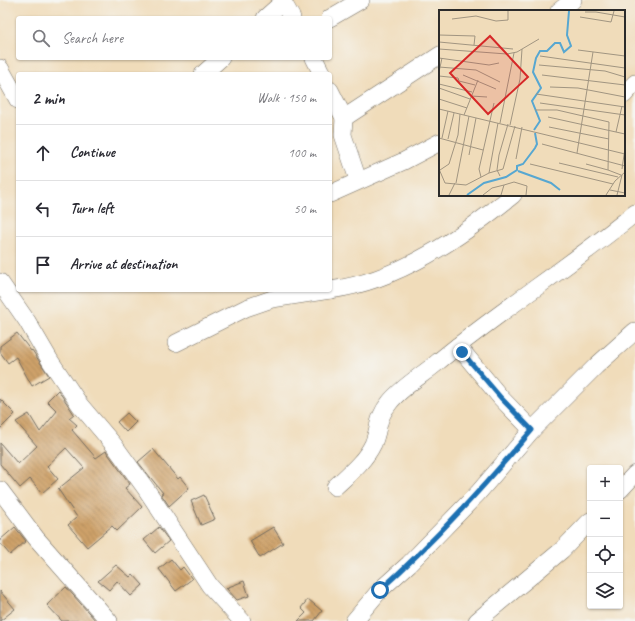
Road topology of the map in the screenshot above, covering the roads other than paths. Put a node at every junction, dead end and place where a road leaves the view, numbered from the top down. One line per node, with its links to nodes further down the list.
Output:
1 (361, 0): 7 (street)
2 (573, 0): 4 (street)
3 (282, 1): 5 (street); 6 (street)
4 (561, 10)
5 (267, 16)
6 (291, 16)
7 (332, 17)
8 (439, 56): 18 (street)
9 (219, 60): 12 (street)
10 (315, 60): 13 (street)
11 (0, 68): 17 (street)
12 (205, 72)
13 (321, 72)
14 (635, 83): 16 (street)
15 (332, 94): 18 (street)
16 (625, 94)
17 (16, 96)
18 (344, 118): 20 (street)
19 (439, 143): 20 (street)
20 (358, 180): 21 (street)
21 (332, 193)
22 (512, 196): 25 (street)
23 (635, 213): 29 (street)
24 (0, 282): 37 (street)
25 (332, 290)
26 (317, 292): 28 (street)
27 (635, 331): 30 (street)
28 (176, 343)
29 (458, 346): 30 (street); 32 (street)
30 (532, 430): 38 (street)
31 (635, 474): 33 (street)
32 (335, 487)
33 (623, 487)
34 (0, 490): 36 (street)
35 (587, 524): 39 (street)
36 (109, 621)
37 (242, 621)
38 (354, 621)
39 (477, 621)

